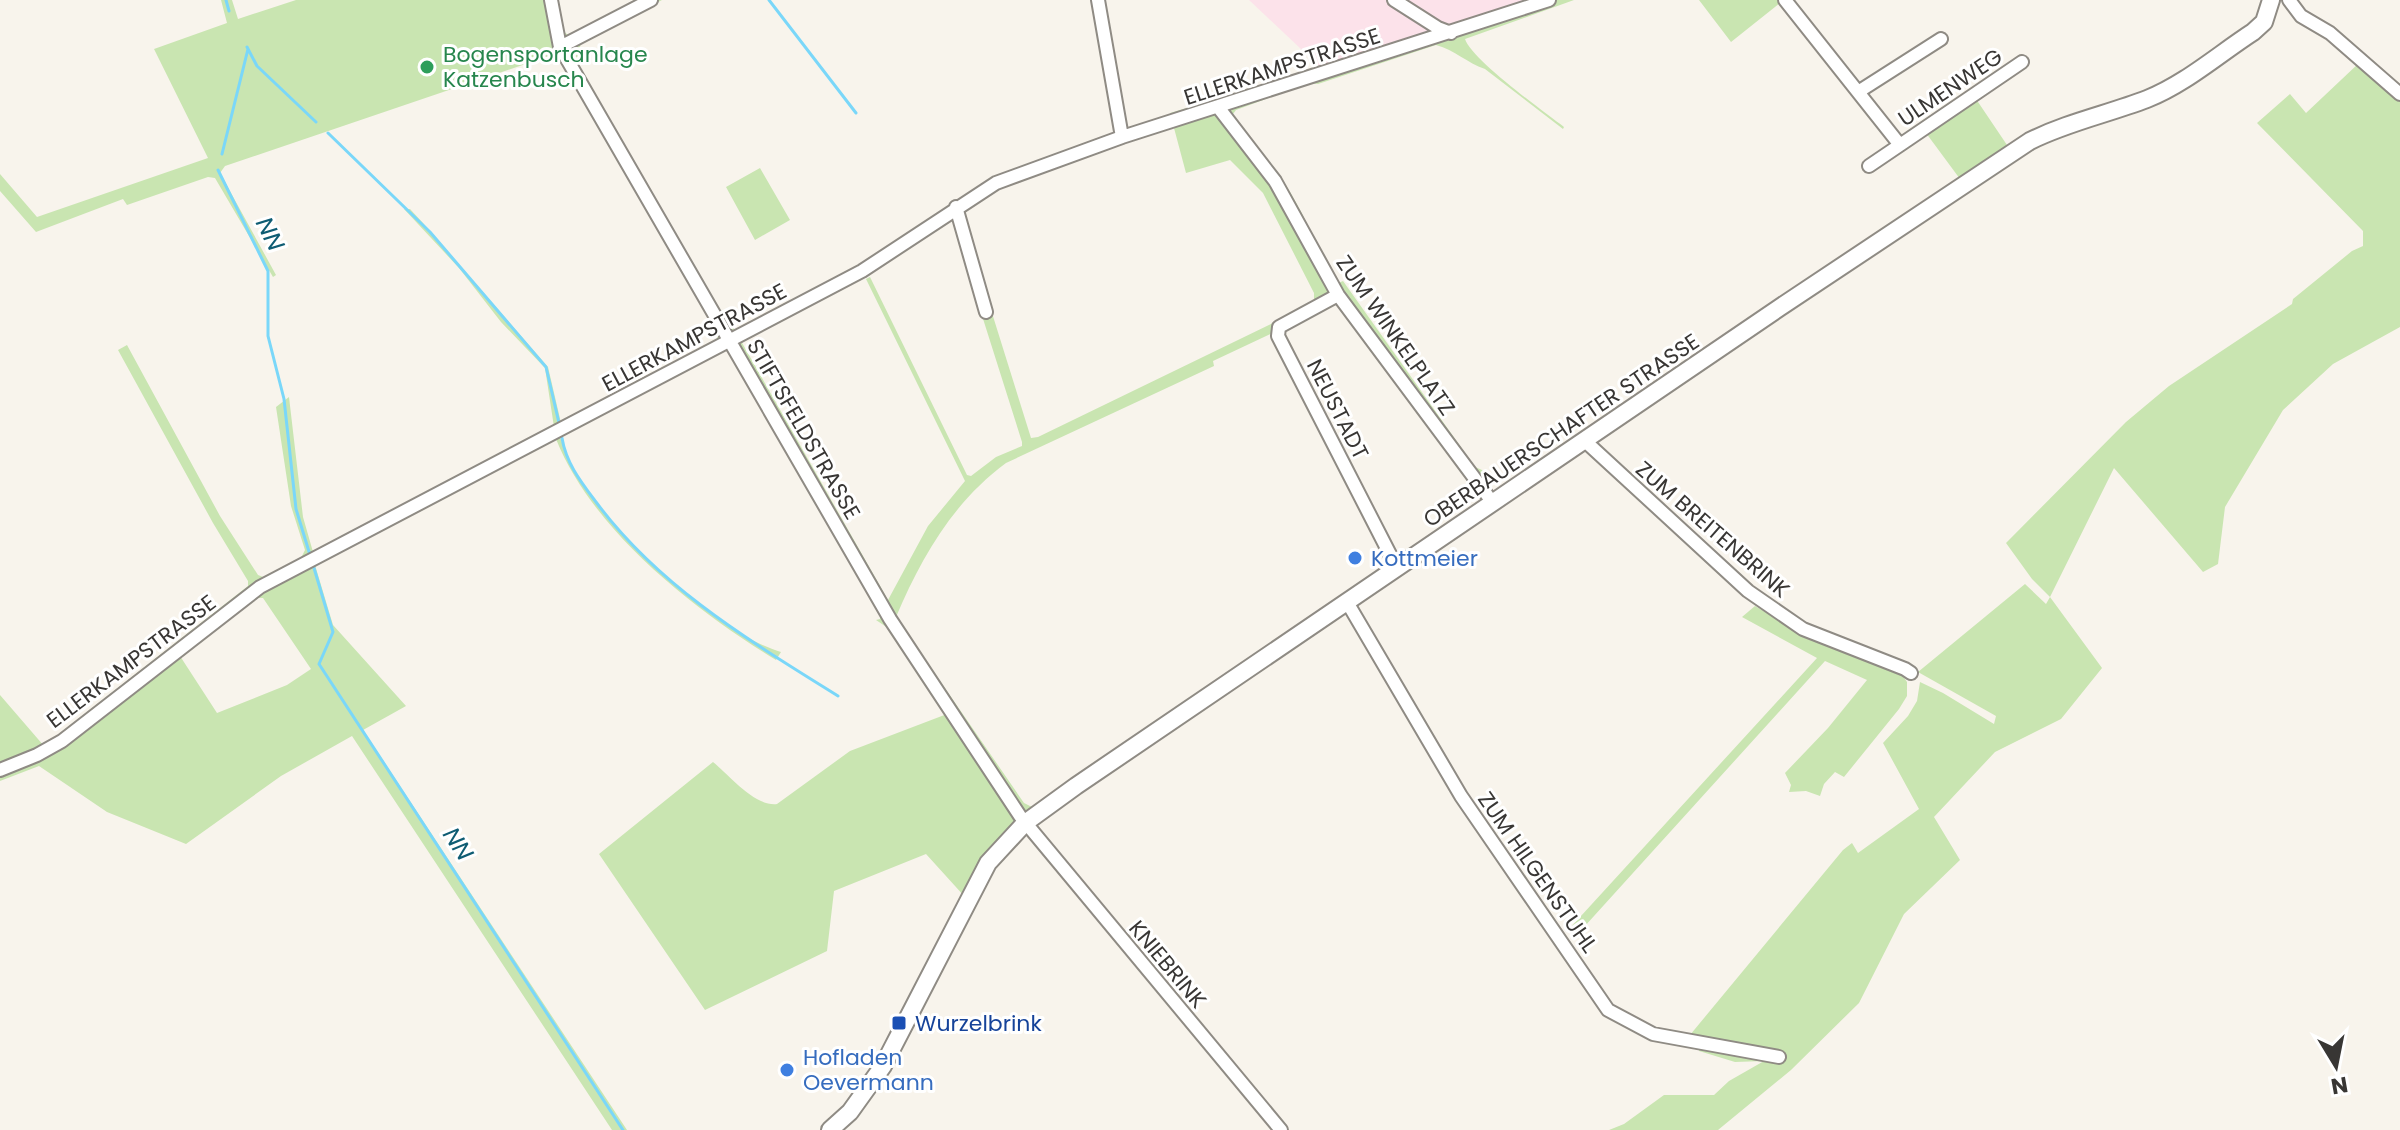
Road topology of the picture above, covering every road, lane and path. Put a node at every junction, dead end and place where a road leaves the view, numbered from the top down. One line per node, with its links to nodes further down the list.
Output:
1 (551, 0): 12 (street, STIFTSFELDSTRASSE)
2 (651, 0): 12 (street)
3 (1098, 0): 17 (street)
4 (1394, 0): 10 (street, ELLERKAMPSTRASSE)
5 (1549, 0): 10 (street, ELLERKAMPSTRASSE)
6 (1785, 0): 14 (street, ULMENWEG)
7 (2271, 0): 24 (main road, OBERBAUERSCHAFTER STRASSE)
8 (2282, 0): 9 (street)
9 (2289, 0): 15 (street)
10 (1451, 33): 16 (street, ELLERKAMPSTRASSE)
11 (1941, 39): 14 (street, ULMENWEG)
12 (560, 47): 23 (street, STIFTSFELDSTRASSE)
13 (2022, 62): 18 (street, ULMENWEG)
14 (1858, 92): 18 (street, ULMENWEG)
15 (2400, 94)
16 (1218, 107): 17 (street, ELLERKAMPSTRASSE); 21 (street, ZUM WINKELPLATZ)
17 (1122, 137): 20 (street, ELLERKAMPSTRASSE)
18 (1900, 145): 19 (street, ULMENWEG)
19 (1869, 166)
20 (956, 207): 22 (street); 23 (street, ELLERKAMPSTRASSE)
21 (1338, 295): 25 (street, ZUM WINKELPLATZ); 26 (street, NEUSTADT)
22 (986, 312)
23 (730, 341): 29 (street, ELLERKAMPSTRASSE); 30 (street, STIFTSFELDSTRASSE)
24 (1585, 441): 25 (main road, OBERBAUERSCHAFTER STRASSE); 28 (street, ZUM BREITENBRINK)
25 (1493, 503): 26 (main road, OBERBAUERSCHAFTER STRASSE)
26 (1397, 568): 27 (main road, OBERBAUERSCHAFTER STRASSE)
27 (1347, 602): 30 (main road, OBERBAUERSCHAFTER STRASSE); 31 (street, ZUM HILGENSTUHL)
28 (1911, 673)
29 (0, 770)
30 (1025, 823): 32 (main road, OBERBAUERSCHAFTER STRASSE); 33 (street, KNIEBRINK)
31 (1779, 1057)
32 (830, 1130)
33 (1281, 1130)

